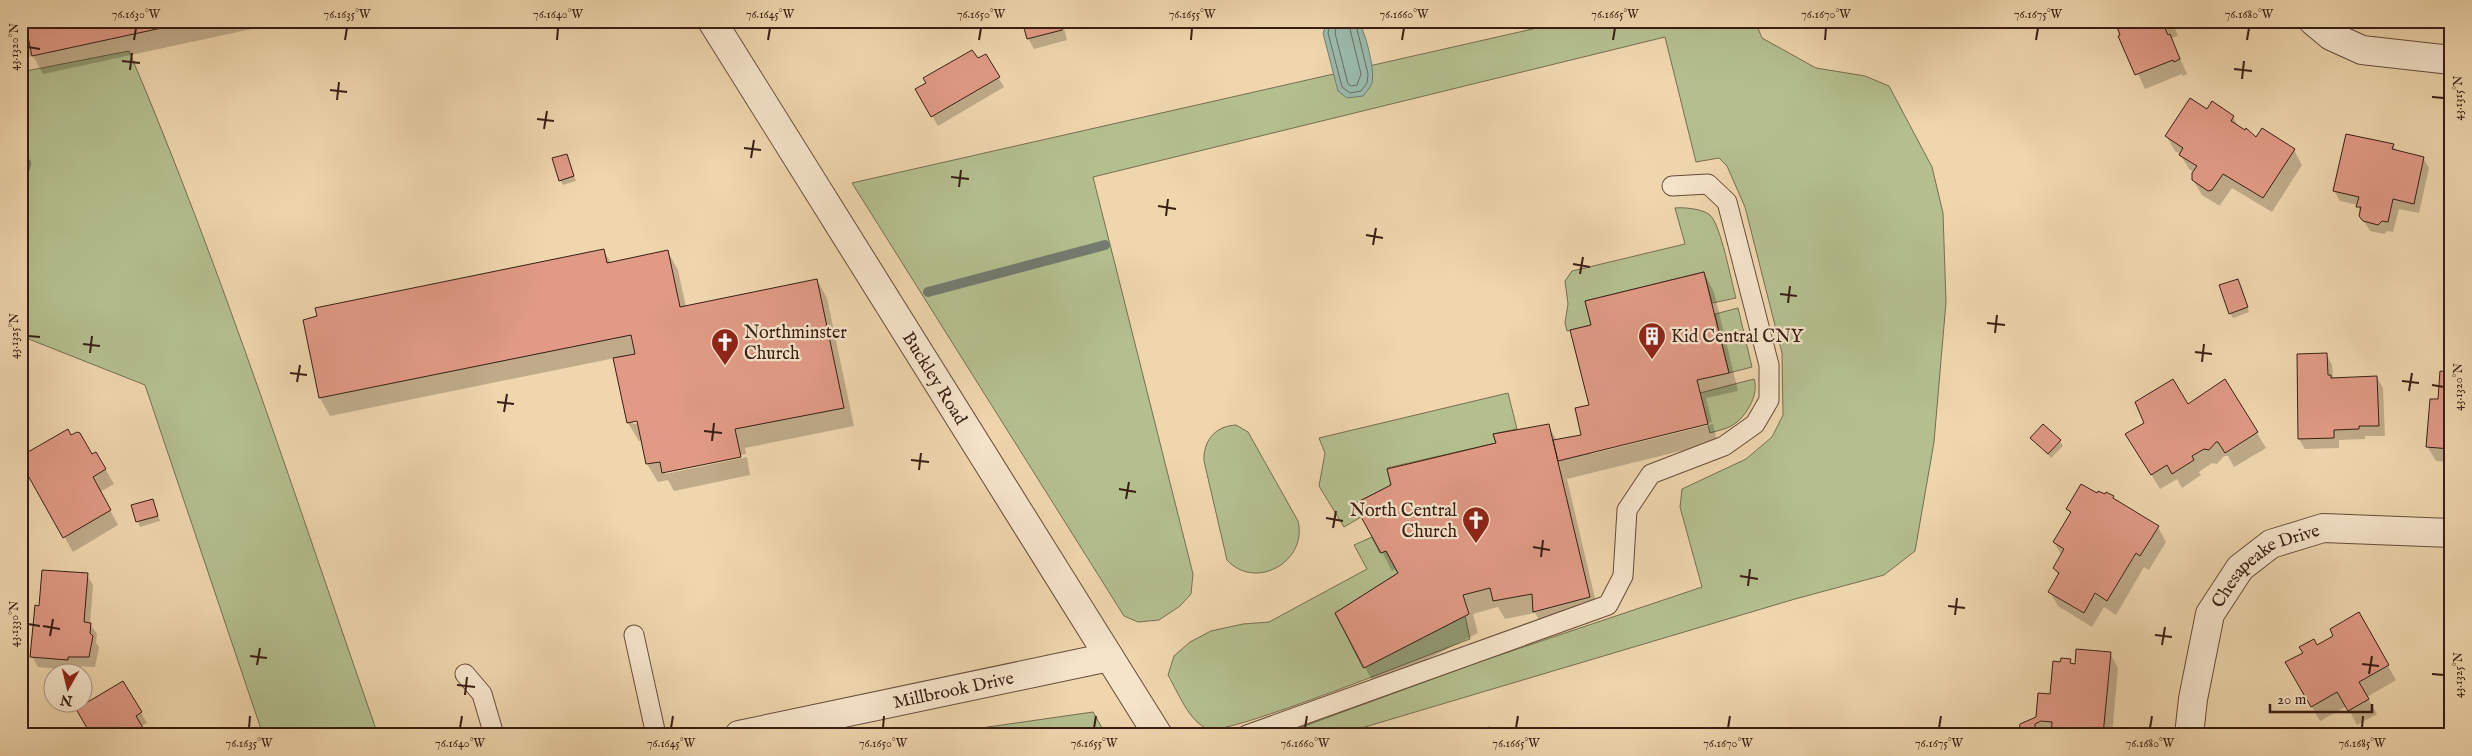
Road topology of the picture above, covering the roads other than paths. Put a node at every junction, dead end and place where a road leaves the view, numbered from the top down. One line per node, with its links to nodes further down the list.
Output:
1 (712, 21): 7 (street, Buckley Road)
2 (2313, 21): 3 (street)
3 (2451, 60)
4 (1672, 186): 13 (lane)
5 (2451, 533): 14 (street, Chesapeake Drive)
6 (634, 635): 10 (lane)
7 (1109, 658): 11 (street, Millbrook Drive); 12 (street, Buckley Road)
8 (465, 674): 9 (lane)
9 (494, 735)
10 (656, 735)
11 (739, 735)
12 (1158, 735)
13 (1247, 735)
14 (2189, 735)

